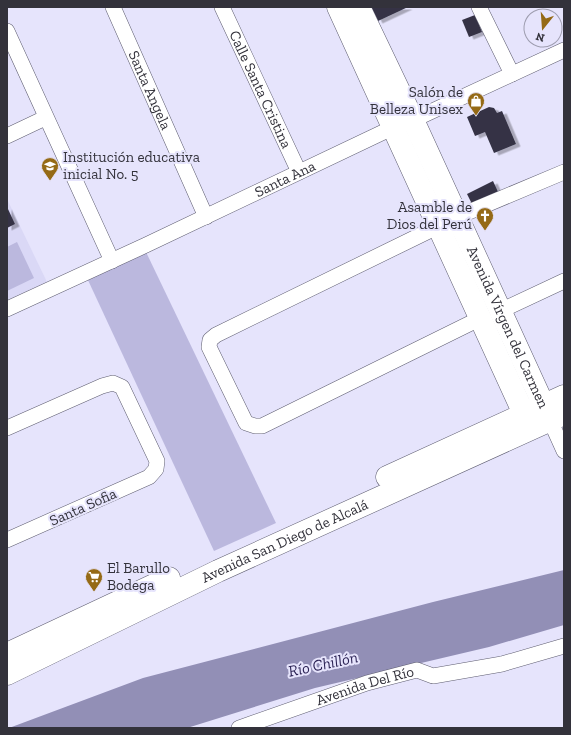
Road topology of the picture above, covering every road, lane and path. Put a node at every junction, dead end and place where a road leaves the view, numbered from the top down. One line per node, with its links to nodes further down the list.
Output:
1 (113, 7): 14 (street, Santa Angela)
2 (222, 7): 12 (street, Calle Santa Cristina)
3 (338, 7): 10 (main road, Avenida Vírgen del Carmen)
4 (359, 7): 10 (main road, Avenida Vírgen del Carmen)
5 (479, 7): 8 (street)
6 (7, 31): 9 (street)
7 (564, 50): 8 (street, Santa Ana)
8 (512, 74): 10 (street, Santa Ana)
9 (45, 118): 11 (street); 16 (street)
10 (403, 123): 12 (street, Santa Ana); 15 (main road, Avenida Vírgen del Carmen)
11 (7, 136)
12 (299, 172): 14 (street, Santa Ana)
13 (564, 172): 15 (street)
14 (206, 217): 16 (street, Santa Ana)
15 (448, 222): 19 (main road, Avenida Vírgen del Carmen); 19 (street)
16 (112, 261): 18 (street, Santa Ana)
17 (564, 282): 19 (street)
18 (7, 309)
19 (490, 314): 21 (main road, Avenida Vírgen del Carmen)
20 (564, 396): 21 (main road, Avenida San Diego de Alcalá)
21 (543, 416): 23 (street, Avenida Vírgen del Carmen); 25 (main road, Avenida San Diego de Alcalá)
22 (7, 428): 24 (street, Santa Sofia)
23 (564, 451)
24 (7, 540)
25 (246, 550): 27 (main road, Avenida San Diego de Alcalá); 28 (main road, Avenida San Diego de Alcalá)
26 (564, 646): 29 (street, Avenida Del Río)
27 (7, 654)
28 (7, 674)
29 (239, 728)

